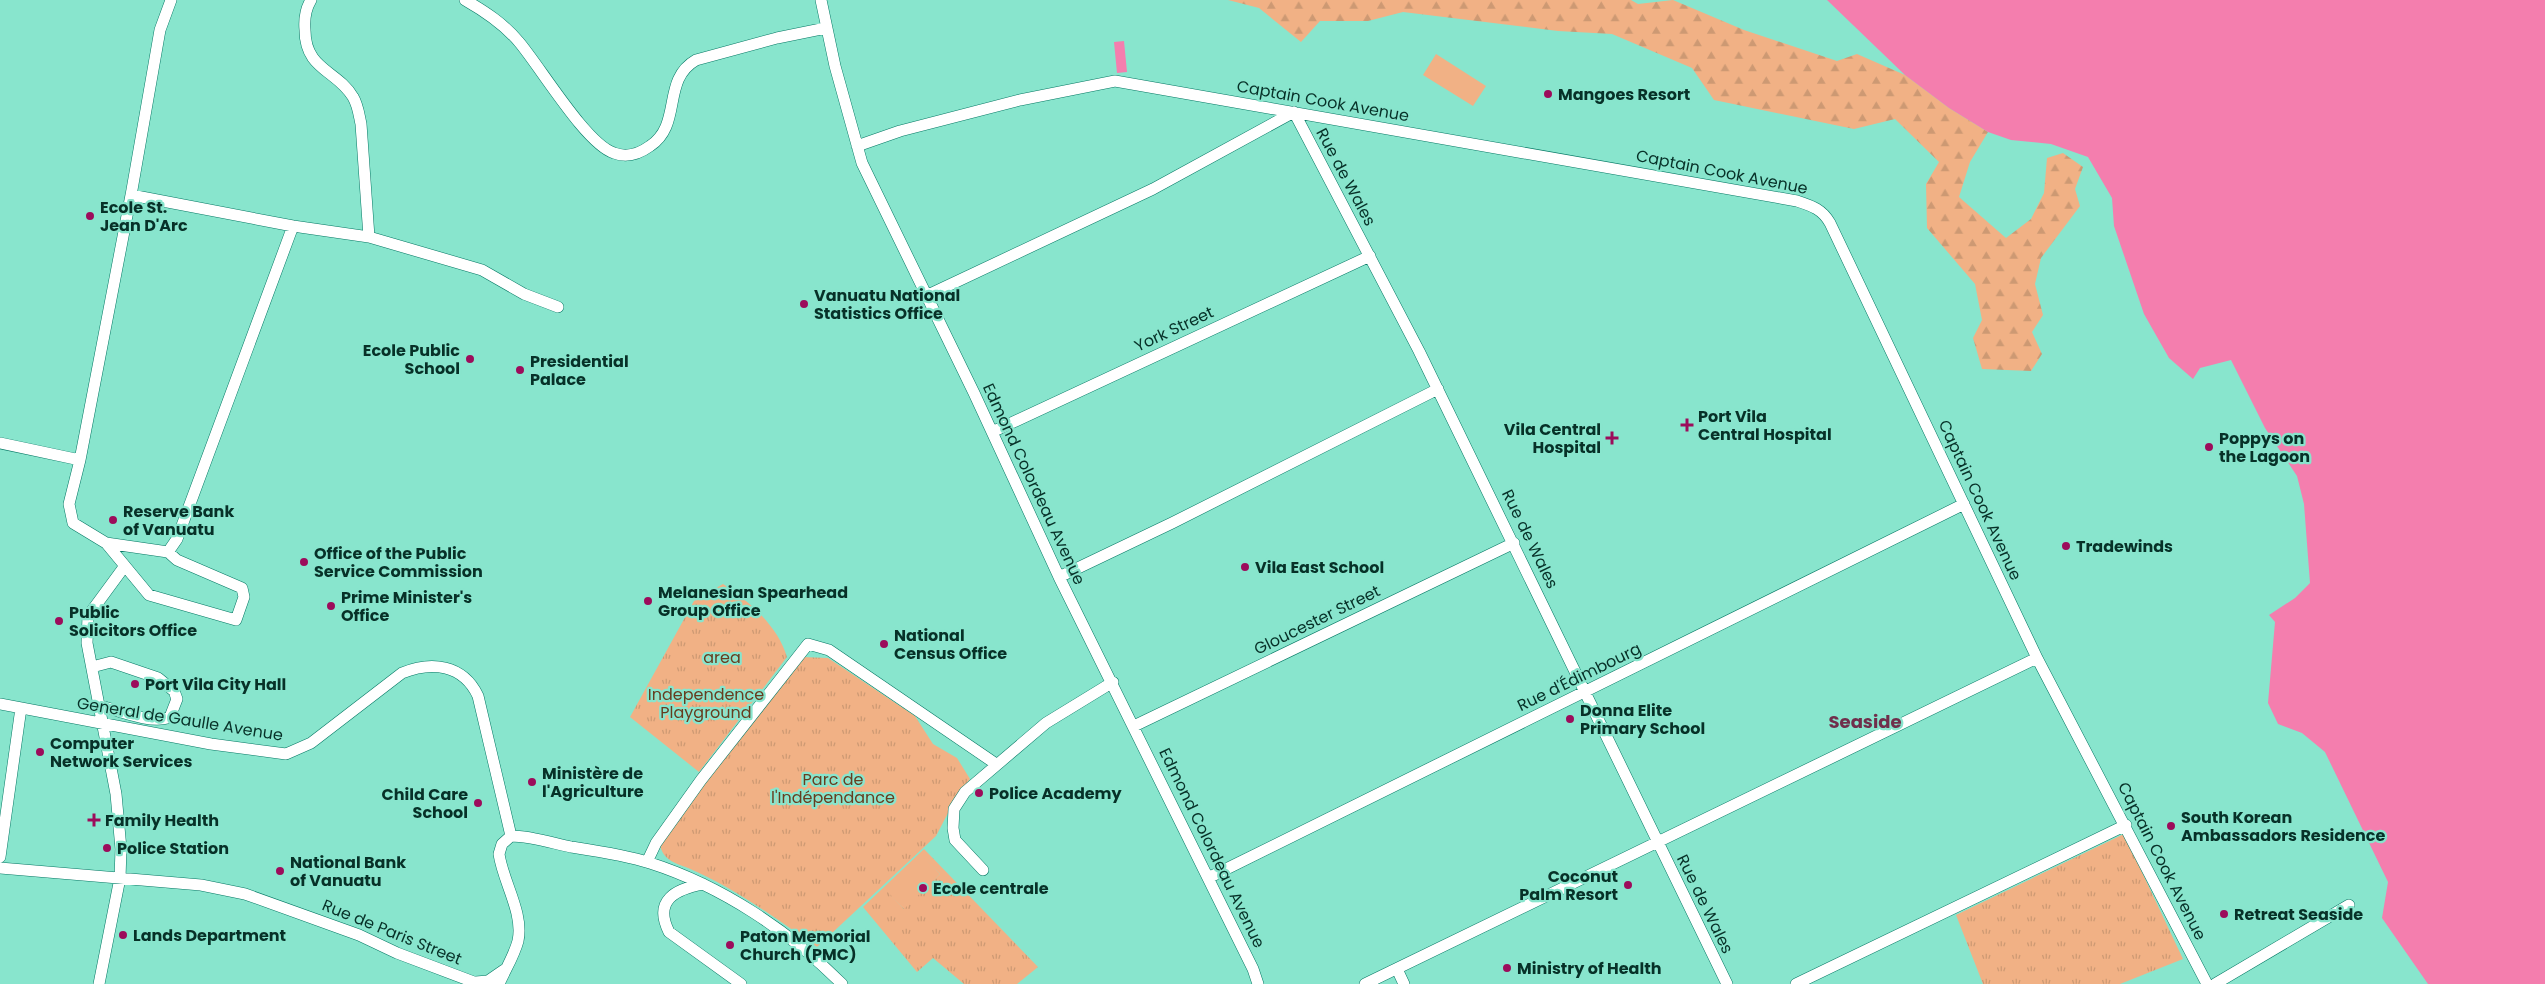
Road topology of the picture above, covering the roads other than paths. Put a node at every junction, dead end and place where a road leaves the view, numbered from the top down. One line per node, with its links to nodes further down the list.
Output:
1 (171, 0): 8 (street)
2 (311, 0): 10 (street)
3 (821, 0): 5 (street, Edmond Colordeau Avenue)
4 (474, 2): 5 (street)
5 (826, 28): 7 (street, Edmond Colordeau Avenue)
6 (1294, 112): 7 (street, Captain Cook Avenue); 11 (street, Rue de Wales); 12 (street); 18 (street, Captain Cook Avenue)
7 (856, 146): 12 (street, Edmond Colordeau Avenue)
8 (130, 201): 9 (street); 17 (street)
9 (293, 226): 10 (street); 21 (street)
10 (369, 237): 13 (street)
11 (1370, 256): 14 (street, Rue de Wales); 15 (street, York Street)
12 (926, 296): 15 (street, Edmond Colordeau Avenue)
13 (558, 307)
14 (1438, 389): 20 (street, Rue de Wales); 23 (street)
15 (992, 432): 23 (street, Edmond Colordeau Avenue)
16 (0, 443): 17 (street)
17 (80, 460): 19 (street)
18 (1964, 504): 24 (street, Captain Cook Avenue); 27 (street, Rue d'Édimbourg)
19 (106, 543): 21 (street); 22 (street)
20 (1514, 543): 27 (street, Rue de Wales); 32 (street, Gloucester Street)
21 (168, 552): 22 (street)
22 (124, 567): 25 (street)
23 (1059, 577): 26 (street, Edmond Colordeau Avenue)
24 (2037, 658): 34 (street, Captain Cook Avenue); 36 (street)
25 (92, 667): 29 (street); 29 (street)
26 (1113, 682): 32 (street, Edmond Colordeau Avenue); 33 (street)
27 (1586, 691): 36 (street, Rue de Wales); 42 (street, Rue d'Édimbourg)
28 (0, 704): 30 (street, General de Gaulle Avenue)
29 (98, 706): 31 (street)
30 (21, 708): 31 (street, General de Gaulle Avenue); 37 (street)
31 (102, 724): 35 (street, General de Gaulle Avenue); 41 (street)
32 (1134, 726): 42 (street, Edmond Colordeau Avenue)
33 (996, 764): 38 (street); 40 (street)
34 (2126, 825): 57 (street); 58 (street, Captain Cook Avenue)
35 (511, 836): 38 (street); 47 (street)
36 (1657, 843): 46 (street); 56 (street, Rue de Wales)
37 (0, 857)
38 (647, 862): 43 (street)
39 (0, 868): 41 (street, Rue de Paris Street)
40 (983, 870)
41 (120, 878): 48 (street, Rue de Paris Street); 49 (street)
42 (1208, 878): 45 (street, Edmond Colordeau Avenue)
43 (703, 884): 50 (street); 51 (street)
44 (2348, 905): 59 (street)
45 (1253, 969): 52 (street); 53 (street)
46 (1397, 969): 54 (street); 55 (street)
47 (497, 981): 48 (street, Rue de Paris Street)
48 (477, 983)
49 (99, 984)
50 (740, 984)
51 (842, 984)
52 (1258, 984)
53 (1265, 984)
54 (1364, 984)
55 (1404, 984)
56 (1727, 984)
57 (1796, 984)
58 (2207, 984)
59 (2215, 984)

